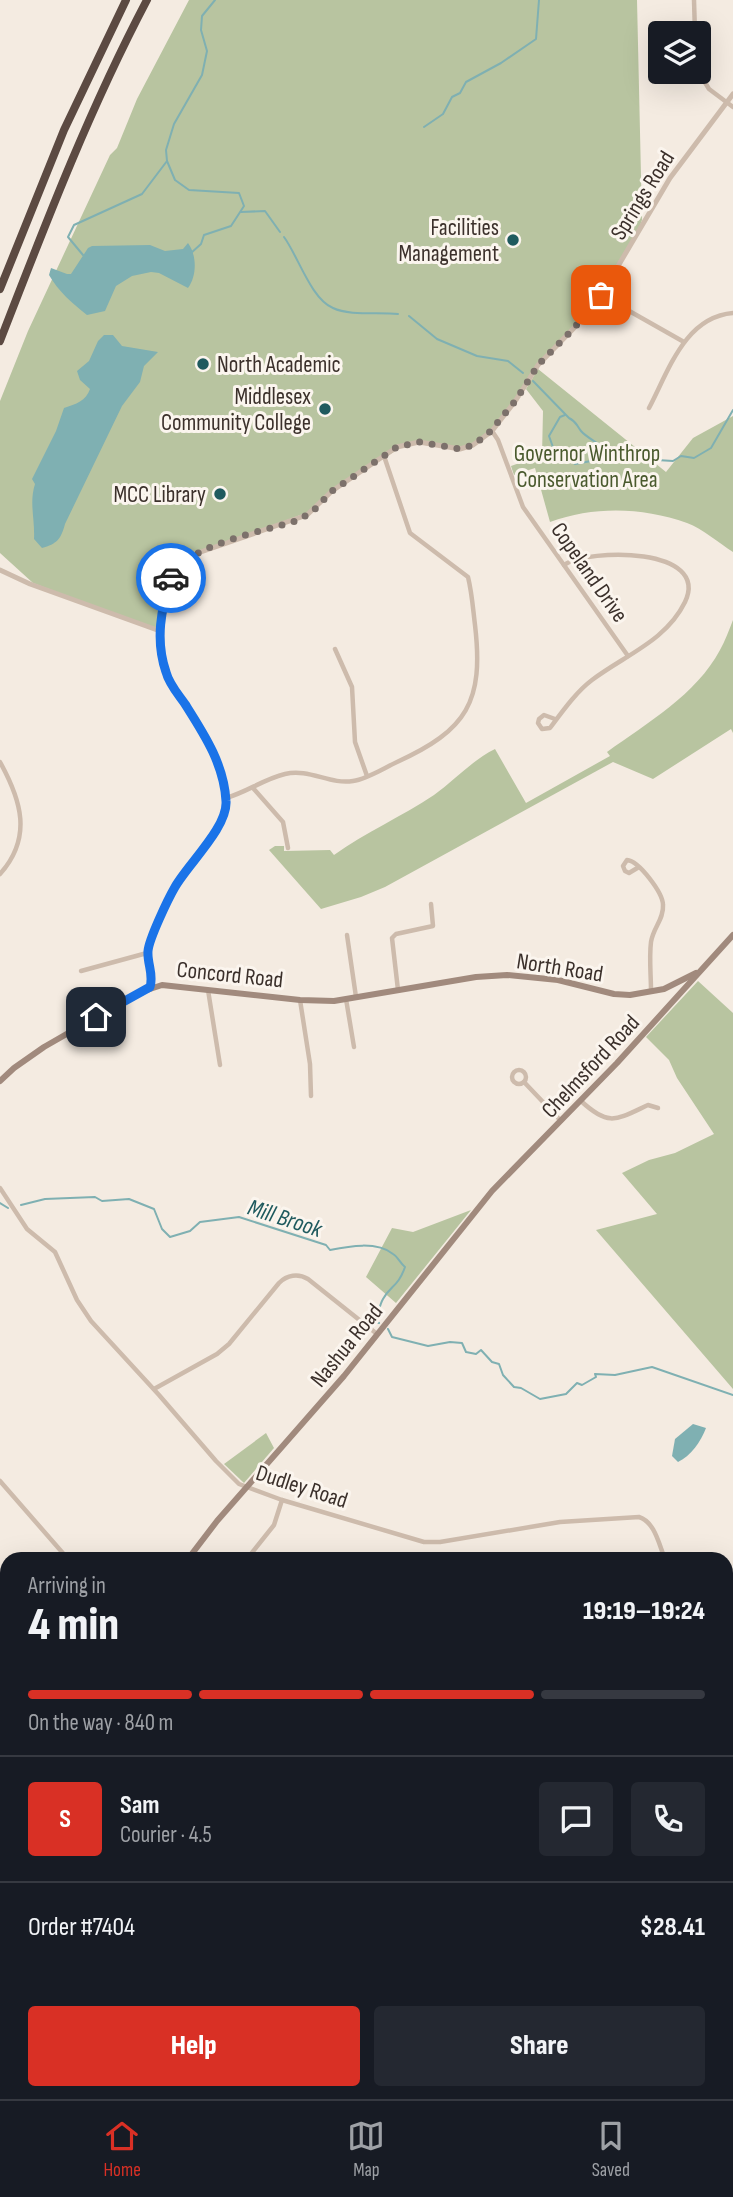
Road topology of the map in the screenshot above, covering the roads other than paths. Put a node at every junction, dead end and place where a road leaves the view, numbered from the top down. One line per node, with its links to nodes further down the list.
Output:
1 (126, 0): 9 (highway)
2 (147, 0): 12 (highway)
3 (694, 0): 4 (street)
4 (695, 21)
5 (706, 84): 7 (street)
6 (733, 94): 7 (street, Springs Road)
7 (727, 103): 8 (street); 10 (street, Springs Road)
8 (733, 107)
9 (0, 289)
10 (601, 295): 13 (street); 15 (street, Springs Road)
11 (733, 313): 13 (street)
12 (0, 341)
13 (684, 342): 14 (street)
14 (649, 408)
15 (492, 431): 16 (street, Springs Road); 17 (street, Copeland Drive)
16 (384, 456): 19 (street, Springs Road); 24 (street)
17 (564, 565): 21 (street, Copeland Drive); 21 (street)
18 (0, 570): 19 (street)
19 (160, 631): 26 (street, Springs Road)
20 (335, 649): 24 (street)
21 (628, 656): 22 (street)
22 (555, 719)
23 (0, 762): 29 (street)
24 (367, 776): 25 (street)
25 (253, 788): 26 (street); 27 (street)
26 (226, 798): 33 (street)
27 (288, 848)
28 (639, 867): 40 (street)
29 (0, 874)
30 (430, 904): 39 (street)
31 (347, 934): 41 (street)
32 (733, 935): 35 (main road)
33 (148, 953): 34 (street); 36 (street)
34 (81, 971)
35 (701, 971): 37 (main road, North Road); 44 (main road)
36 (150, 987): 38 (main road, Concord Road); 47 (main road, Concord Road)
37 (664, 989): 40 (main road, North Road); 44 (main road)
38 (208, 990): 43 (main road, Concord Road); 46 (street)
39 (398, 990): 40 (main road, North Road); 41 (main road, Concord Road)
40 (651, 992)
41 (356, 997): 42 (main road, Concord Road)
42 (346, 999): 43 (main road, Concord Road); 45 (street)
43 (300, 1000): 49 (street)
44 (673, 1001): 51 (main road, Chelmsford Road)
45 (354, 1047)
46 (220, 1065)
47 (1, 1079)
48 (524, 1083): 54 (street)
49 (312, 1096)
50 (651, 1097): 52 (street)
51 (581, 1101): 52 (street); 54 (main road, Chelmsford Road)
52 (648, 1105): 53 (street)
53 (658, 1108)
54 (562, 1122): 55 (main road, Chelmsford Road)
55 (530, 1153): 57 (main road, Nashua Road)
56 (0, 1188): 58 (street, Dudley Road)
57 (377, 1334): 58 (street); 60 (main road, Nashua Road)
58 (154, 1389): 60 (street, Dudley Road)
59 (0, 1481): 62 (street)
60 (247, 1488): 61 (street, Dudley Road); 63 (main road, Nashua Road)
61 (282, 1500): 64 (street); 65 (street, Dudley Road)
62 (62, 1552)
63 (194, 1552)
64 (253, 1552)
65 (662, 1552)

